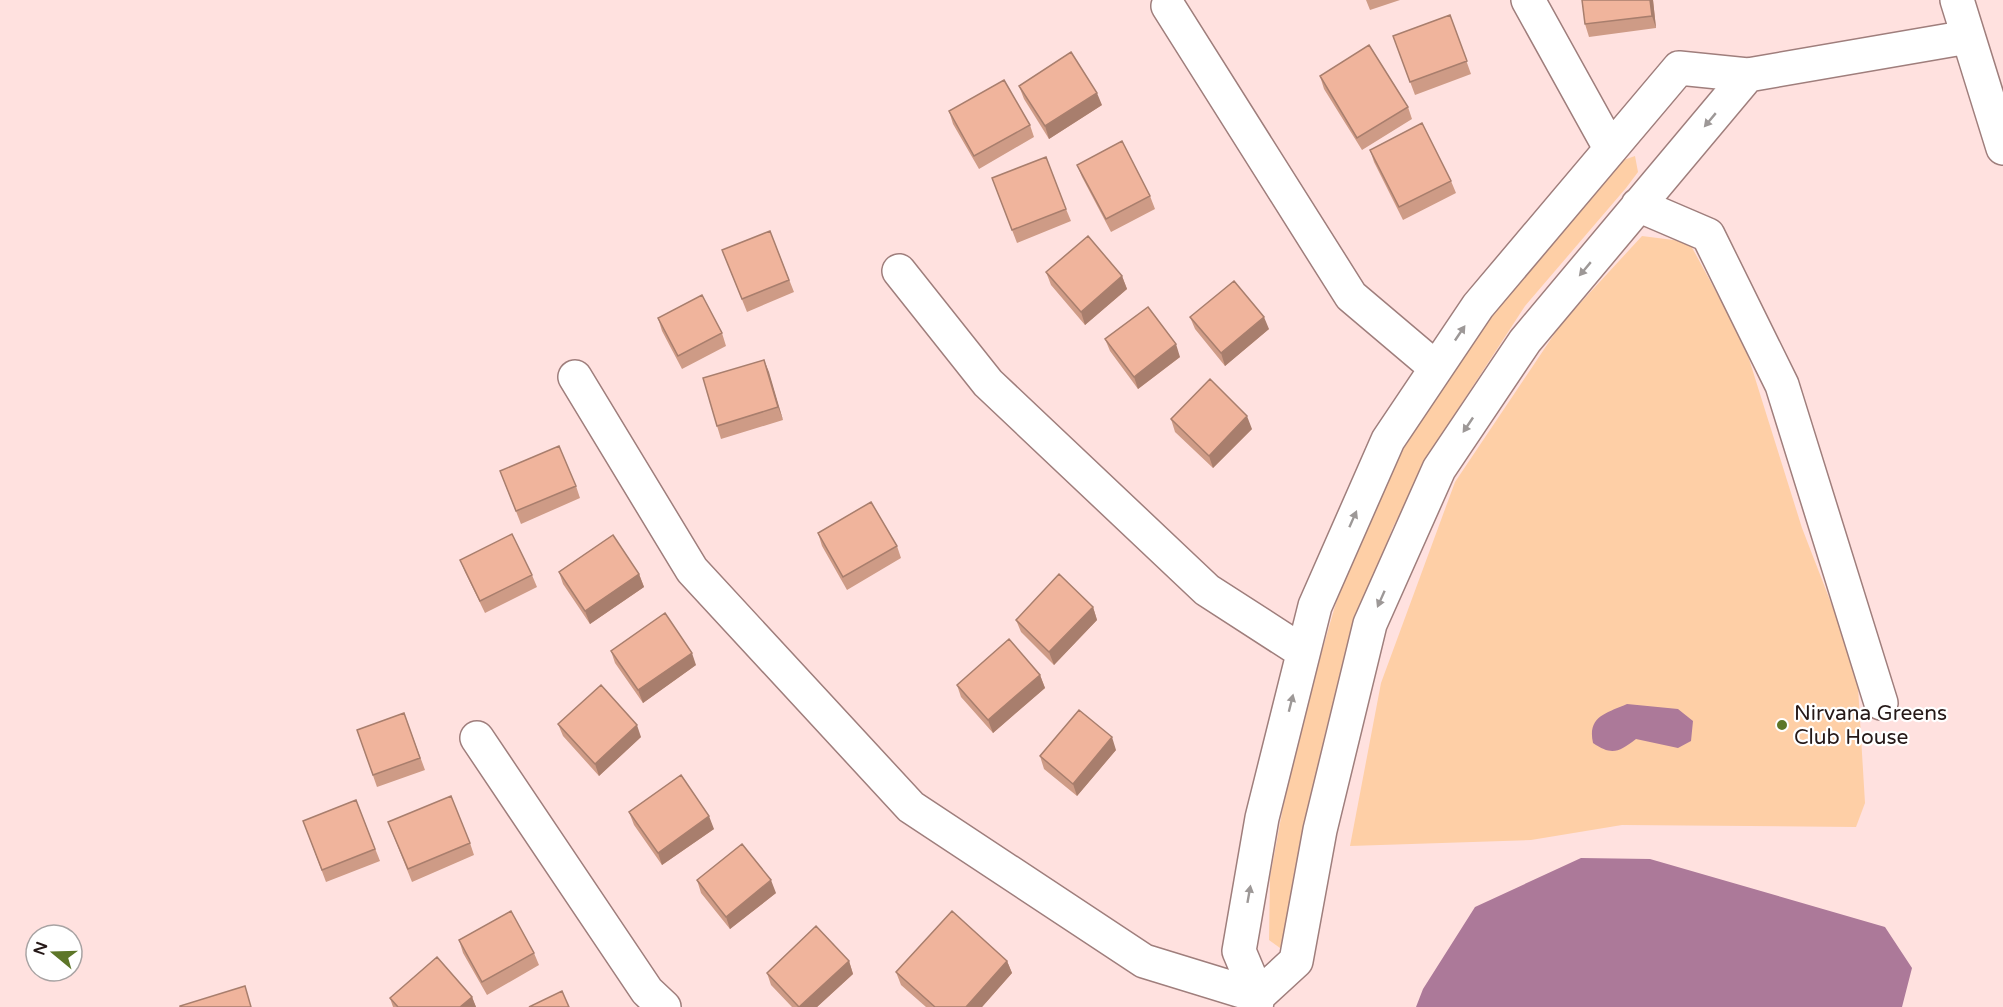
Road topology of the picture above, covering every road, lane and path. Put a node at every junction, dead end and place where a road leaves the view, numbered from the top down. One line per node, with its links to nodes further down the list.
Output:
1 (1528, 0): 6 (street)
2 (1957, 0): 4 (street)
3 (1168, 6): 10 (street)
4 (1968, 37): 5 (street); 7 (street)
5 (1748, 75): 6 (street); 8 (street, one-way to 8)
6 (1610, 148): 10 (street, one-way to 6)
7 (2003, 148)
8 (1638, 205): 13 (street); 15 (street, one-way to 15)
9 (899, 271): 12 (street)
10 (1436, 368): 12 (street, one-way to 10)
11 (574, 377): 15 (street)
12 (1303, 652): 15 (street, one-way to 12)
13 (1881, 703)
14 (477, 738): 16 (street)
15 (1257, 1002)
16 (664, 1007)

